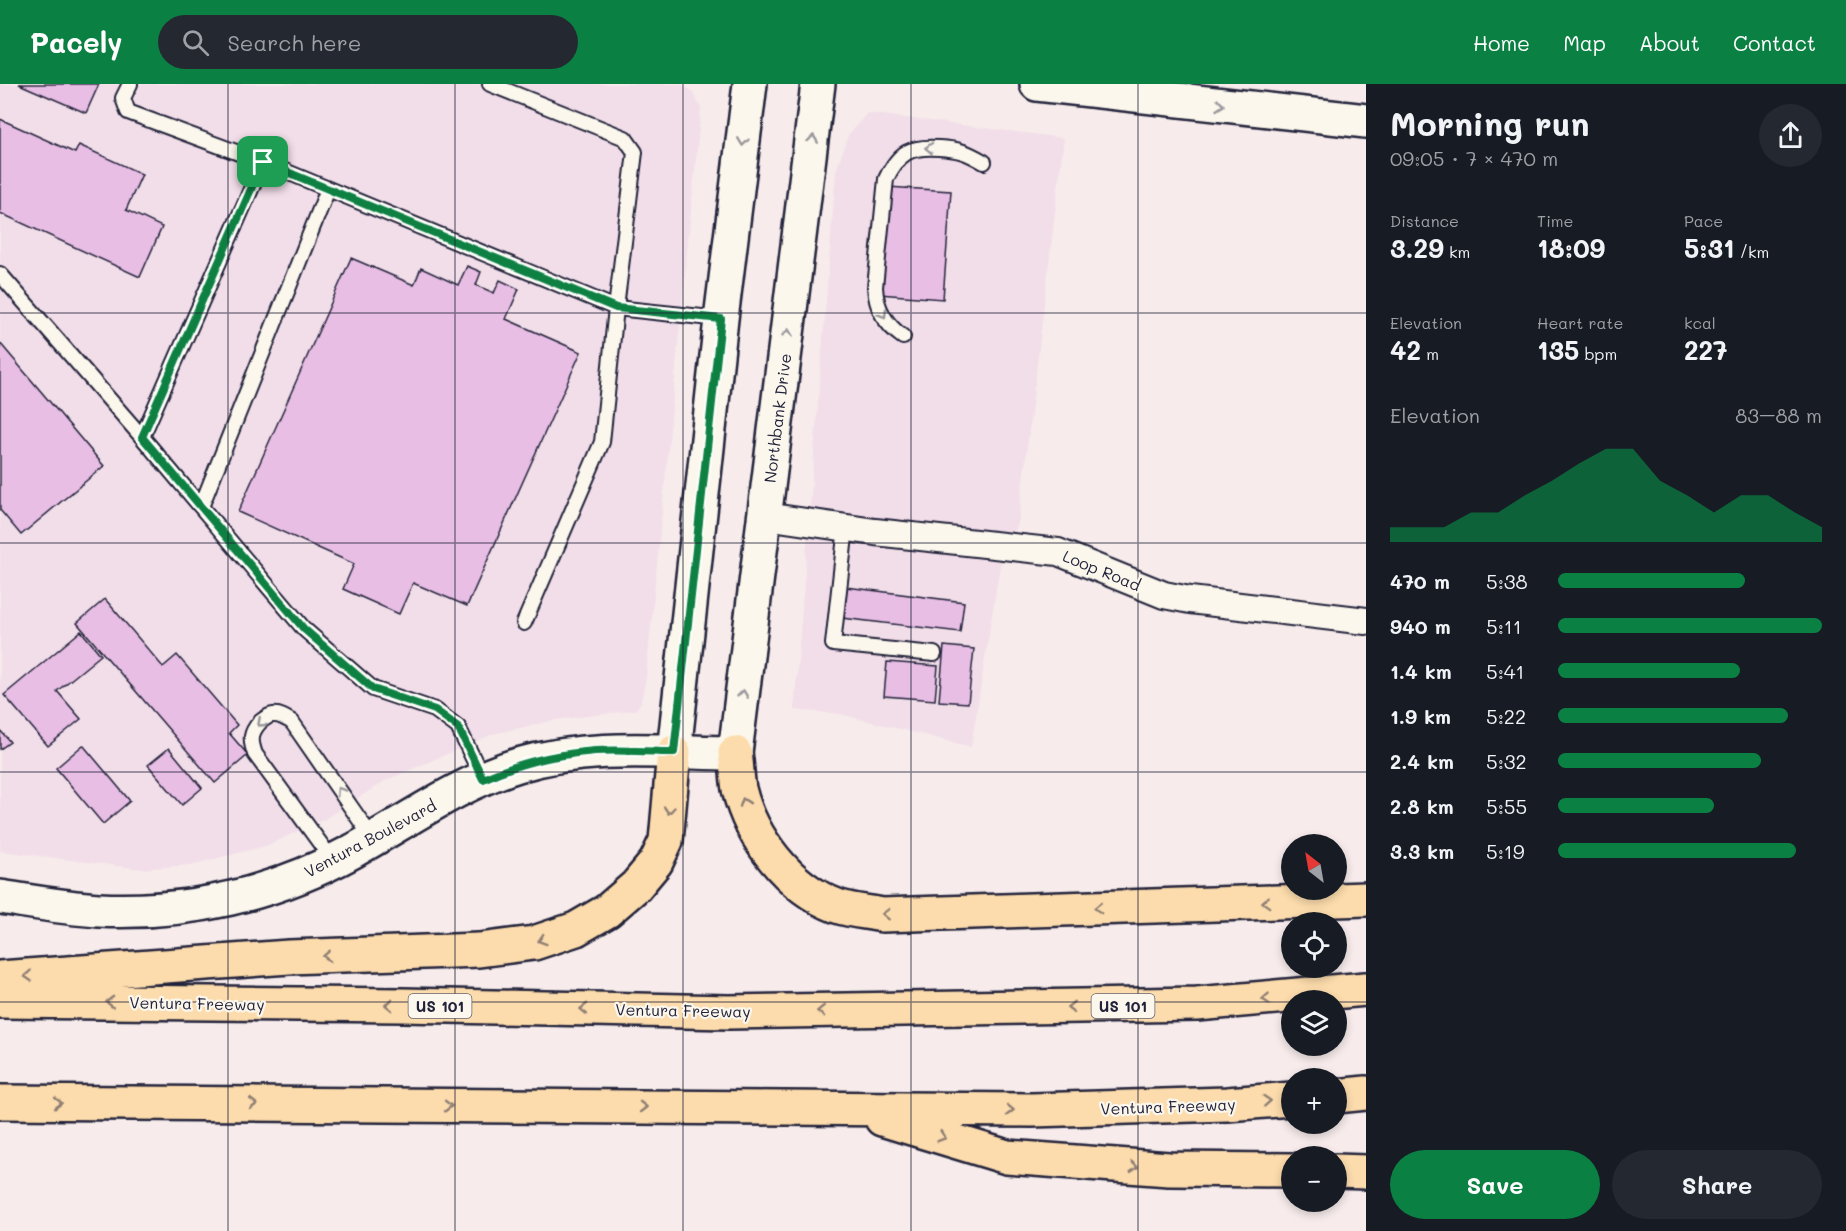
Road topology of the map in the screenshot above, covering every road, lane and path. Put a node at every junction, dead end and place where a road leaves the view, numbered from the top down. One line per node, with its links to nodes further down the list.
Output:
1 (130, 84): 7 (lane)
2 (490, 84): 11 (lane)
3 (750, 84): 12 (main road, one-way to 12)
4 (818, 84): 16 (main road, Northbank Drive, one-way to 4)
5 (1037, 84): 6 (main road, one-way to 6)
6 (1366, 121)
7 (263, 162): 9 (lane); 14 (lane)
8 (984, 162): 13 (lane, one-way to 13)
9 (328, 189): 11 (lane); 15 (lane)
10 (0, 274): 14 (lane)
11 (616, 308): 12 (lane); 19 (lane)
12 (721, 319): 21 (main road)
13 (903, 337)
14 (142, 437): 15 (lane)
15 (201, 507): 23 (lane)
16 (765, 516): 17 (street, Loop Road); 22 (main road, Northbank Drive, one-way to 16)
17 (846, 527): 18 (street, Loop Road); 20 (lane)
18 (1366, 621)
19 (524, 623)
20 (933, 654)
21 (674, 752): 22 (main road, Ventura Boulevard); 23 (main road, Ventura Boulevard); 28 (highway, one-way to 28)
22 (735, 753): 27 (highway, one-way to 22)
23 (483, 779): 24 (main road, Ventura Boulevard)
24 (373, 839): 25 (main road, Ventura Boulevard); 25 (lane, one-way to 25)
25 (333, 861): 26 (main road, Ventura Boulevard)
26 (0, 897)
27 (1366, 898)
28 (0, 978)
29 (1366, 989): 30 (highway, Ventura Freeway / US 101, one-way to 30)
30 (0, 1001)
31 (1366, 1093): 32 (highway)
32 (1347, 1095)
33 (1281, 1101): 35 (highway, Ventura Freeway, one-way to 33)
34 (0, 1102): 35 (highway, Ventura Freeway, one-way to 35)
35 (846, 1108): 36 (highway, one-way to 36)
36 (1281, 1170)
37 (1347, 1171): 38 (highway)
38 (1366, 1172)

